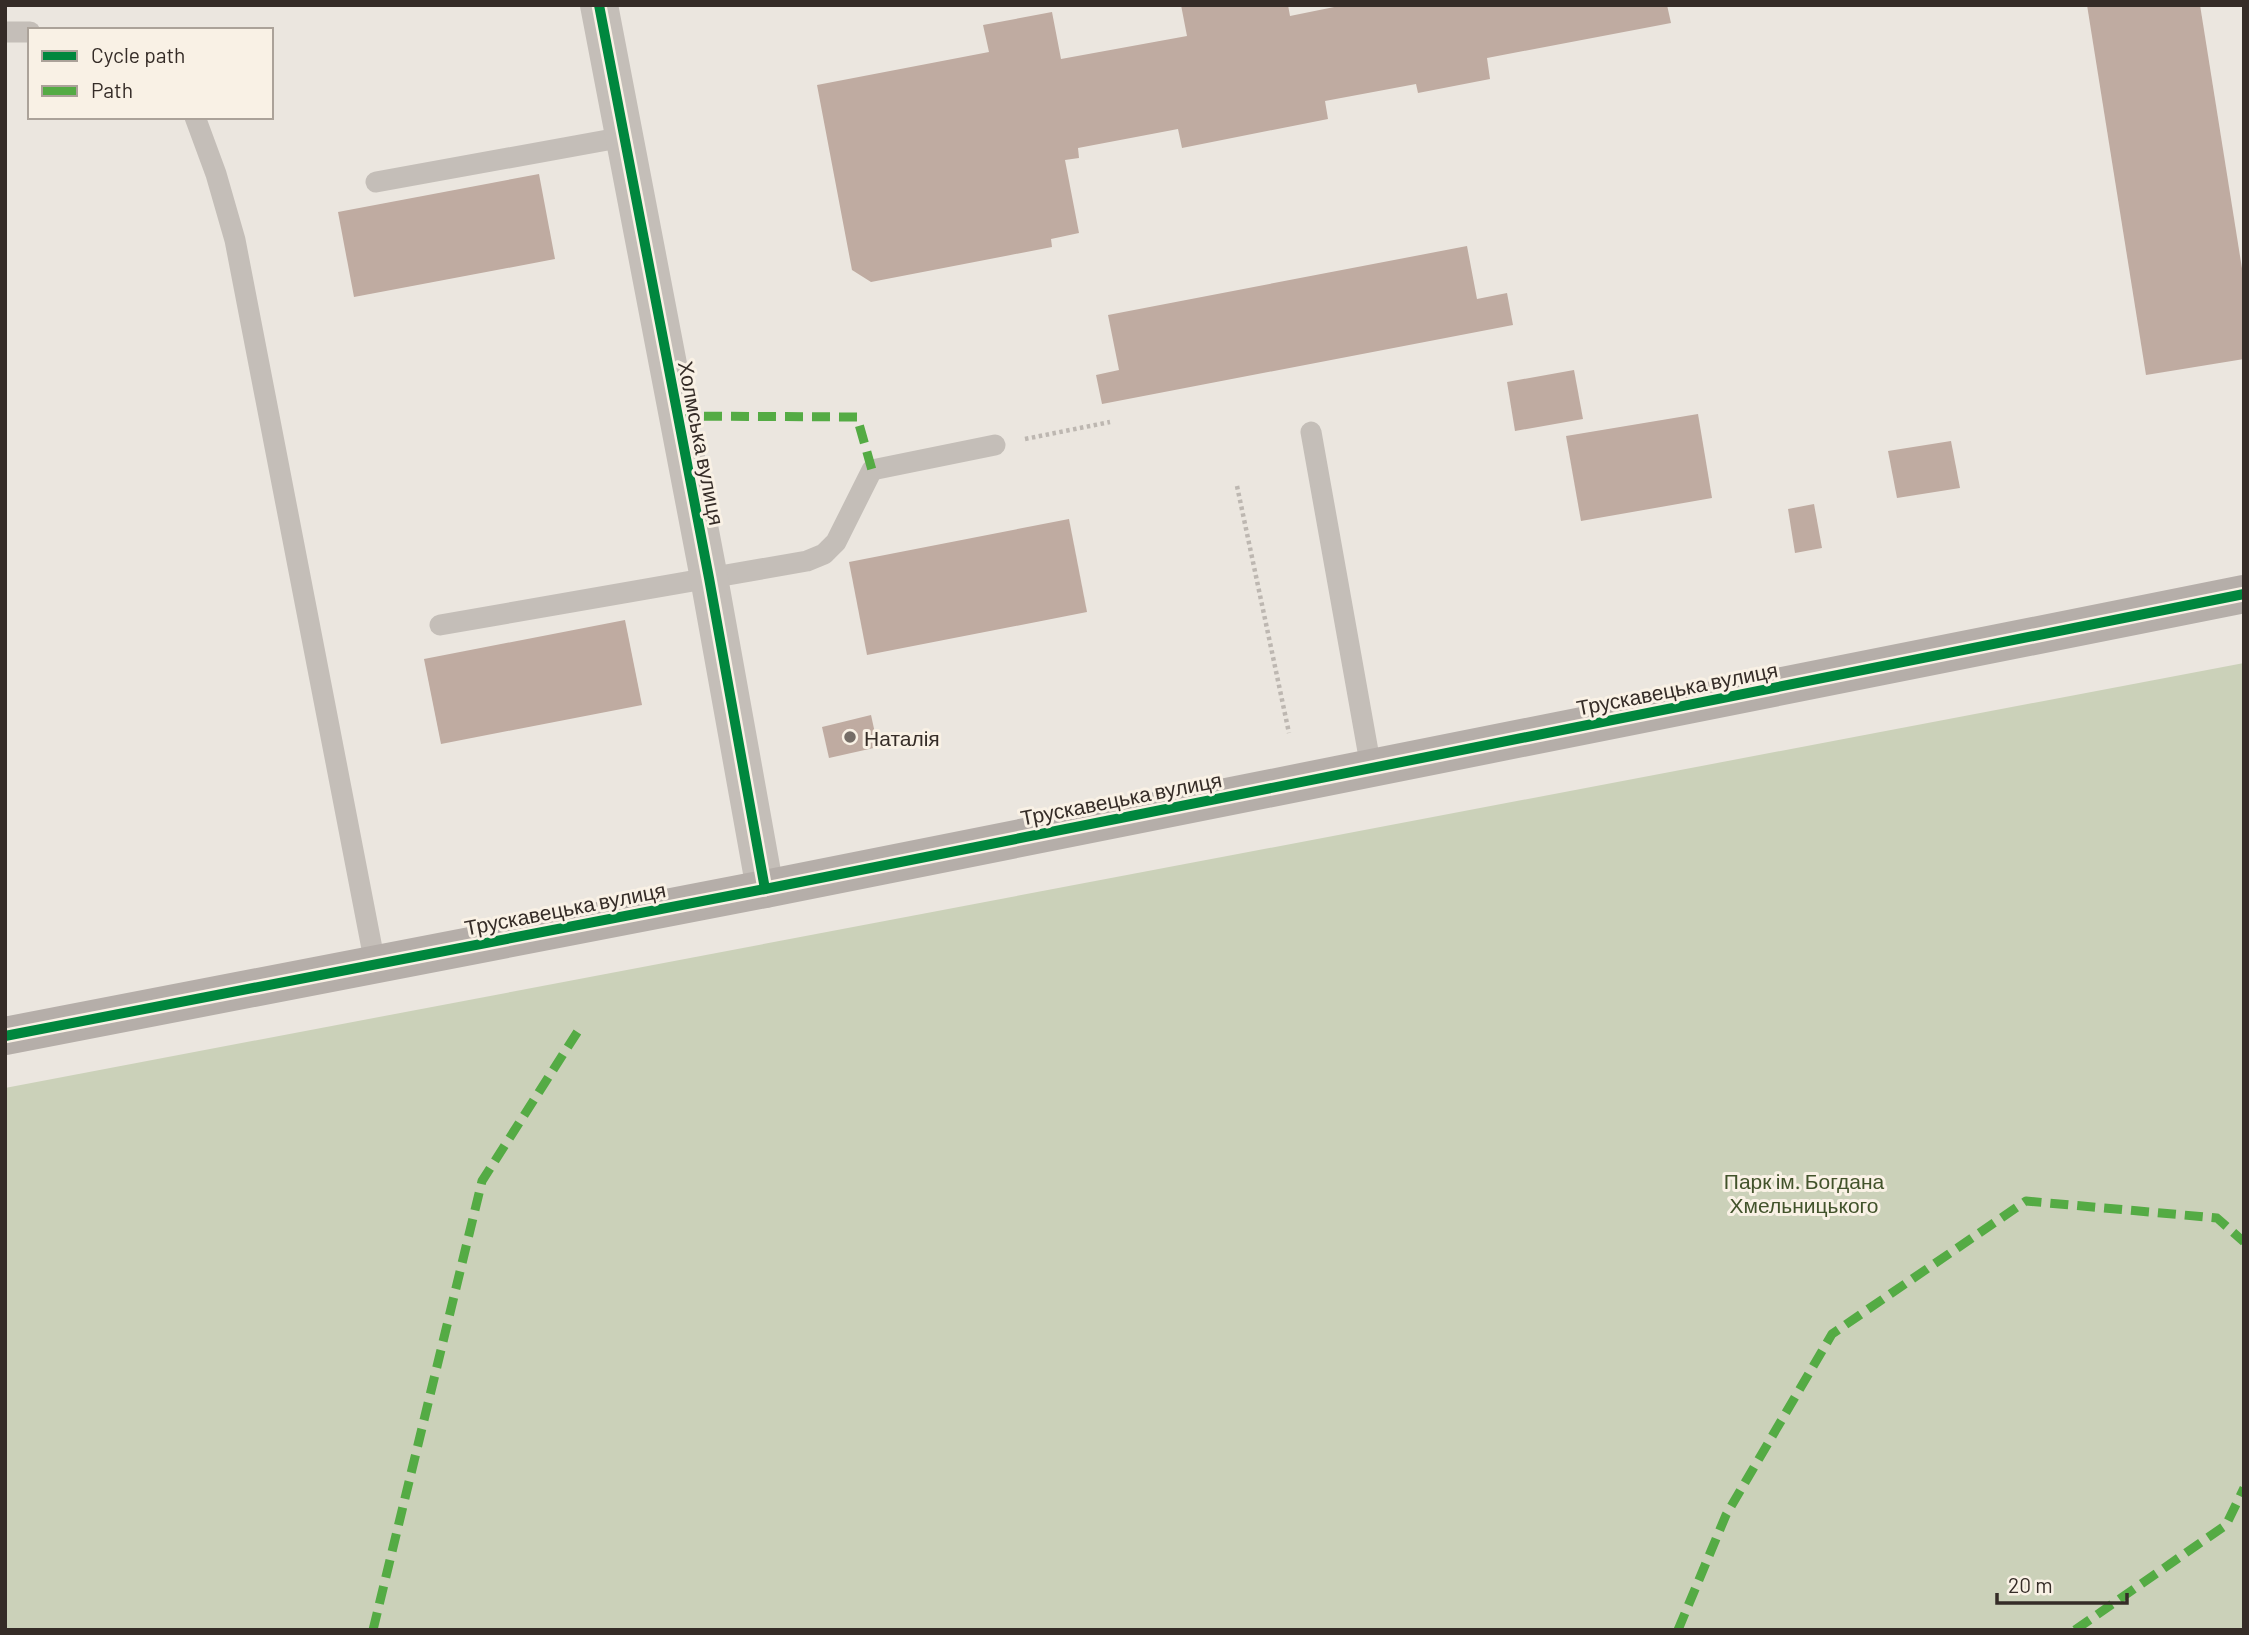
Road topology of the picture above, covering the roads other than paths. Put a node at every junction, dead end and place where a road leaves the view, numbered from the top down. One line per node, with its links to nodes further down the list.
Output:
1 (599, 5): 5 (street, Холмська вулиця)
2 (5, 32): 3 (lane)
3 (28, 32)
4 (196, 119): 14 (lane)
5 (624, 137): 6 (lane); 9 (street, Холмська вулиця)
6 (376, 182)
7 (1311, 432): 12 (lane)
8 (995, 445): 9 (lane)
9 (709, 578): 11 (lane); 13 (street, Холмська вулиця)
10 (2244, 594): 12 (main road, Трускавецька вулиця)
11 (440, 625)
12 (1371, 768): 13 (main road, Трускавецька вулиця)
13 (765, 889): 14 (main road, Трускавецька вулиця)
14 (374, 964): 15 (main road, Трускавецька вулиця)
15 (5, 1036)

